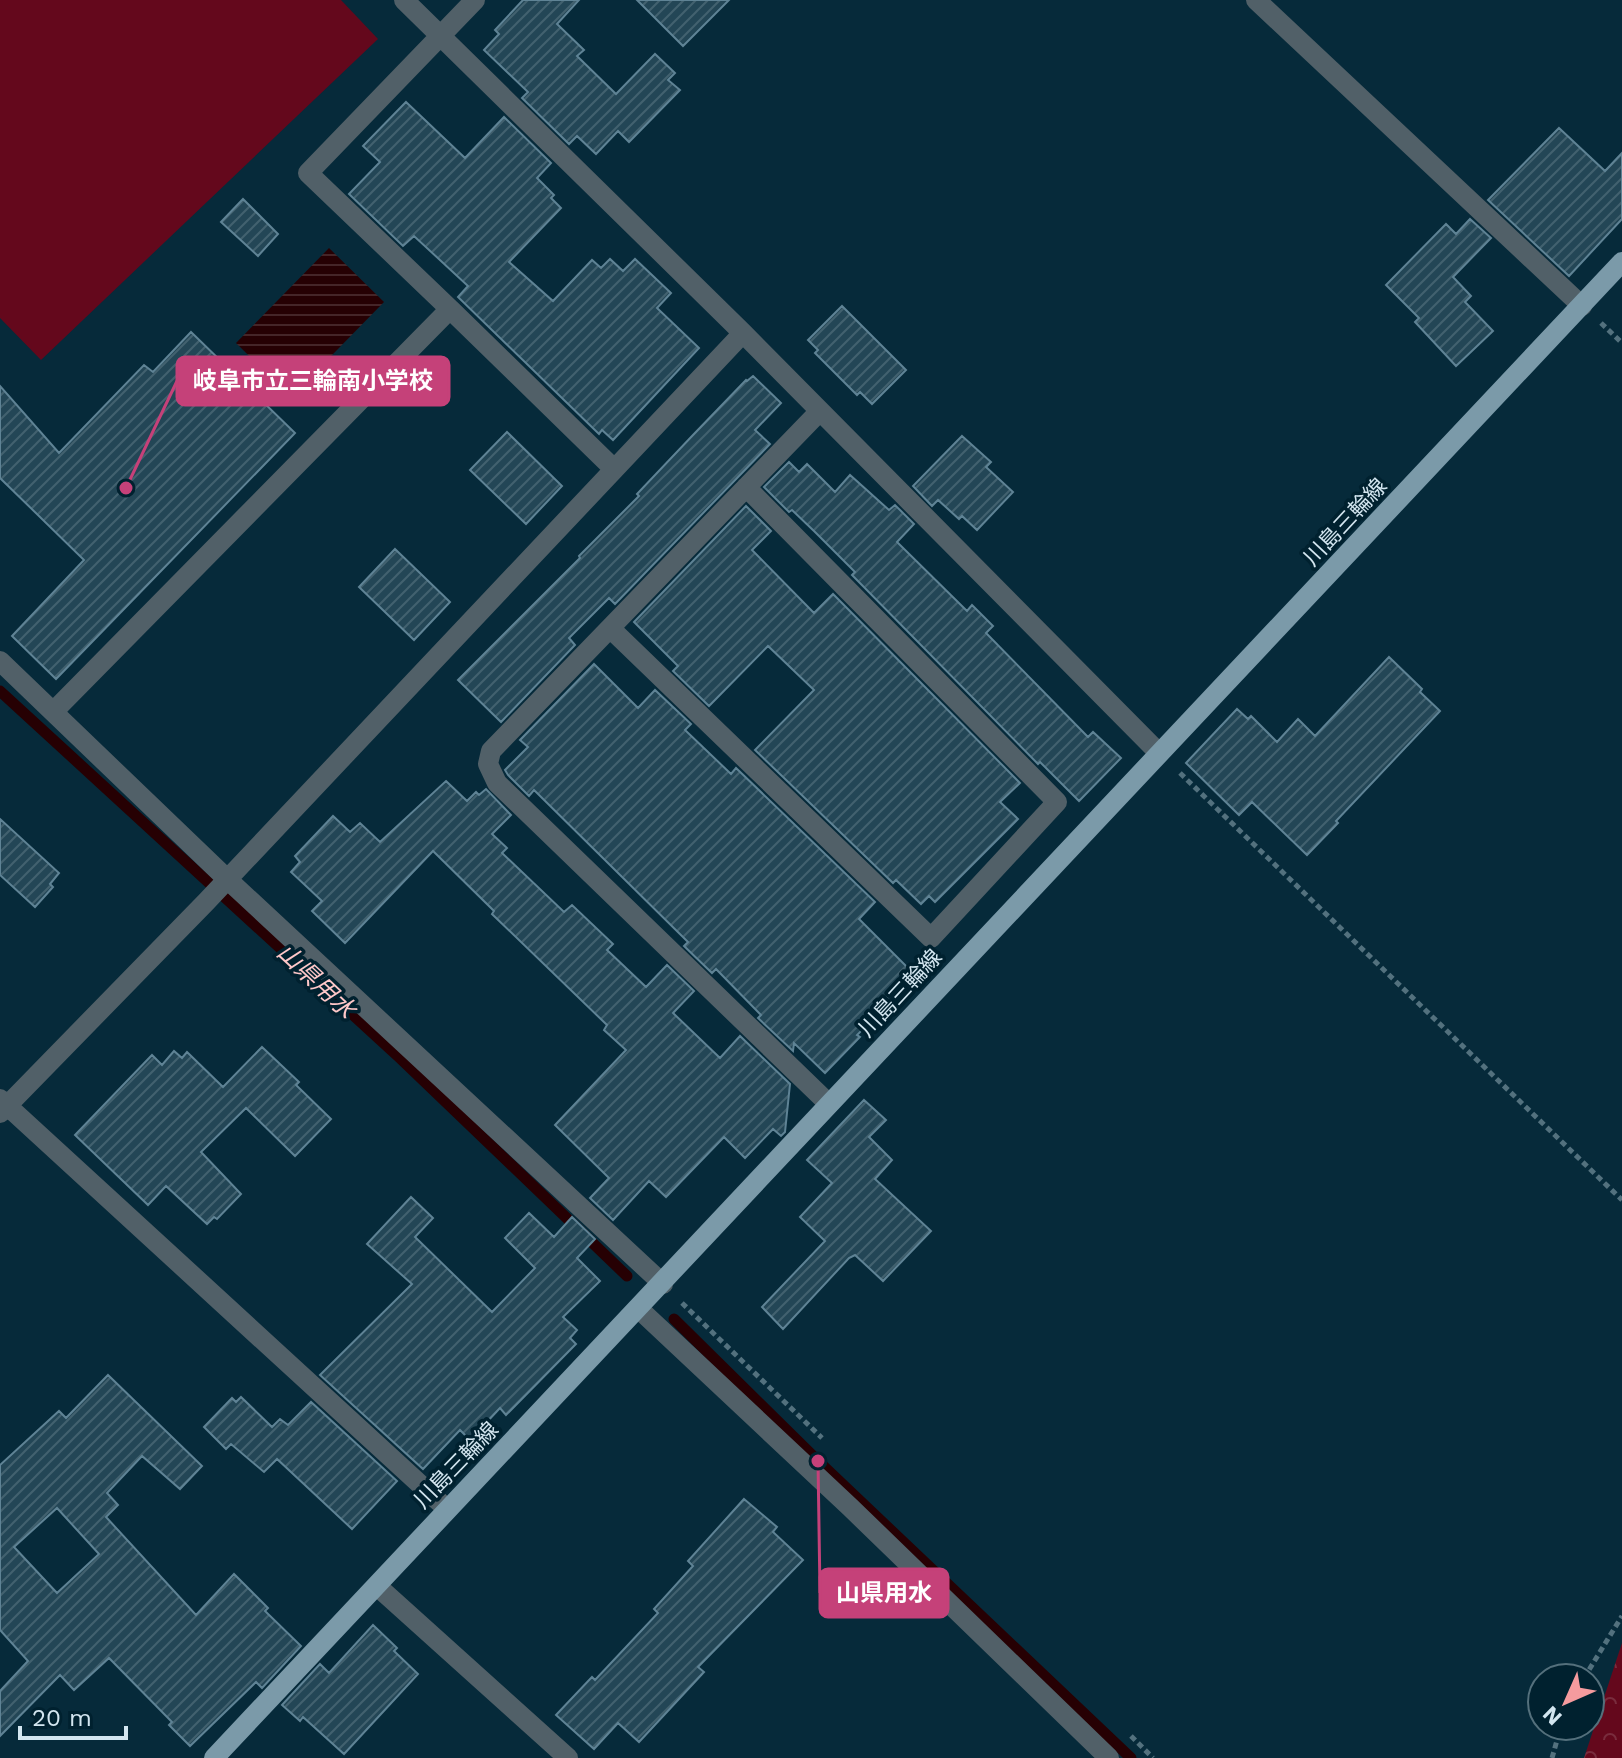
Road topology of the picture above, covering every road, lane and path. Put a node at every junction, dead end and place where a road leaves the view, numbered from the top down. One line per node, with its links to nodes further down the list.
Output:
1 (404, 0): 4 (street)
2 (475, 0): 4 (street)
3 (1256, 0): 6 (street)
4 (441, 37): 7 (street); 8 (street)
5 (1622, 262): 6 (main road, 川島三輪線)
6 (1582, 306): 15 (main road, 川島三輪線)
7 (450, 309): 10 (street); 14 (street)
8 (743, 333): 9 (street); 10 (street)
9 (819, 412): 11 (street); 15 (street)
10 (614, 469): 16 (street)
11 (746, 487): 12 (street); 12 (street)
12 (610, 628): 17 (street)
13 (0, 661): 14 (street)
14 (53, 712): 16 (street)
15 (1159, 753): 17 (main road, 川島三輪線); 19 (path)
16 (217, 889): 18 (street); 20 (street)
17 (829, 1104): 20 (main road, 川島三輪線)
18 (2, 1106): 22 (street)
19 (1622, 1200)
20 (663, 1284): 21 (main road, 川島三輪線)
21 (639, 1309): 22 (main road, 川島三輪線); 28 (street)
22 (447, 1509): 23 (main road, 川島三輪線)
23 (377, 1586): 26 (main road, 川島三輪線); 27 (street)
24 (1622, 1616): 25 (path)
25 (1594, 1662)
26 (214, 1758)
27 (568, 1758)
28 (1109, 1758)

